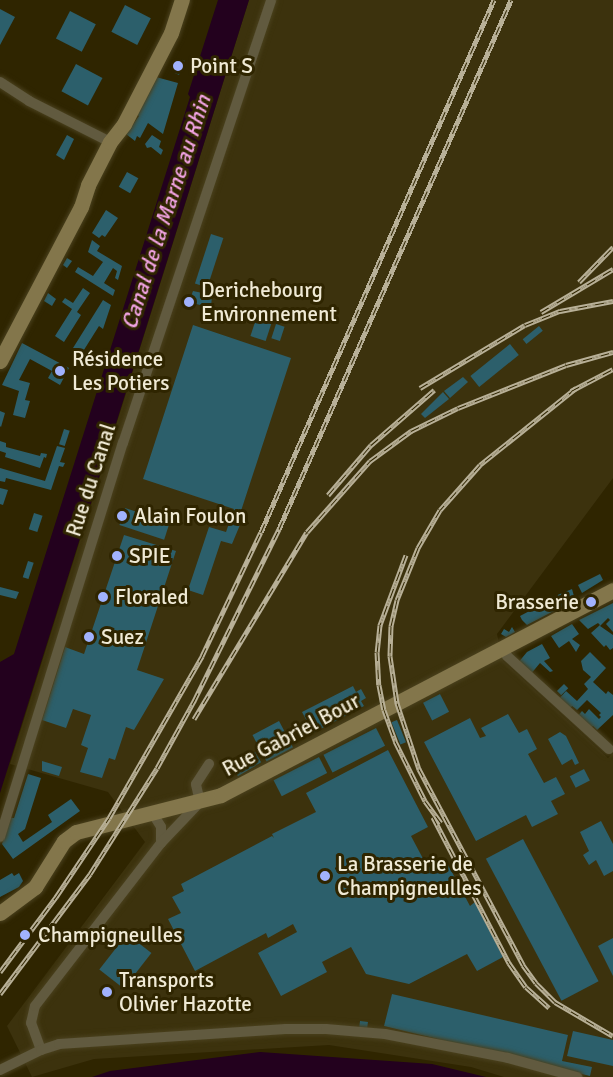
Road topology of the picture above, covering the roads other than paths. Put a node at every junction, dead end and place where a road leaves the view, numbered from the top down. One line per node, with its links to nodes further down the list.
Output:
1 (271, 0): 15 (street, Rue du Canal)
2 (180, 5): 4 (main road)
3 (0, 82): 4 (street)
4 (110, 142): 5 (main road)
5 (88, 185): 6 (main road); 7 (main road)
6 (0, 346)
7 (0, 361)
8 (613, 591): 9 (main road, Rue Gabriel Bour)
9 (502, 648): 10 (street); 12 (main road, Rue Gabriel Bour)
10 (609, 749)
11 (209, 764): 12 (street)
12 (200, 802): 13 (main road, Rue Gabriel Bour); 14 (street)
13 (158, 813): 14 (street); 16 (street); 17 (main road, Rue Gabriel Bour)
14 (171, 832): 16 (street)
15 (0, 837)
16 (161, 843): 18 (street)
17 (0, 913)
18 (41, 1050): 19 (street); 20 (street)
19 (0, 1070)
20 (577, 1077)

